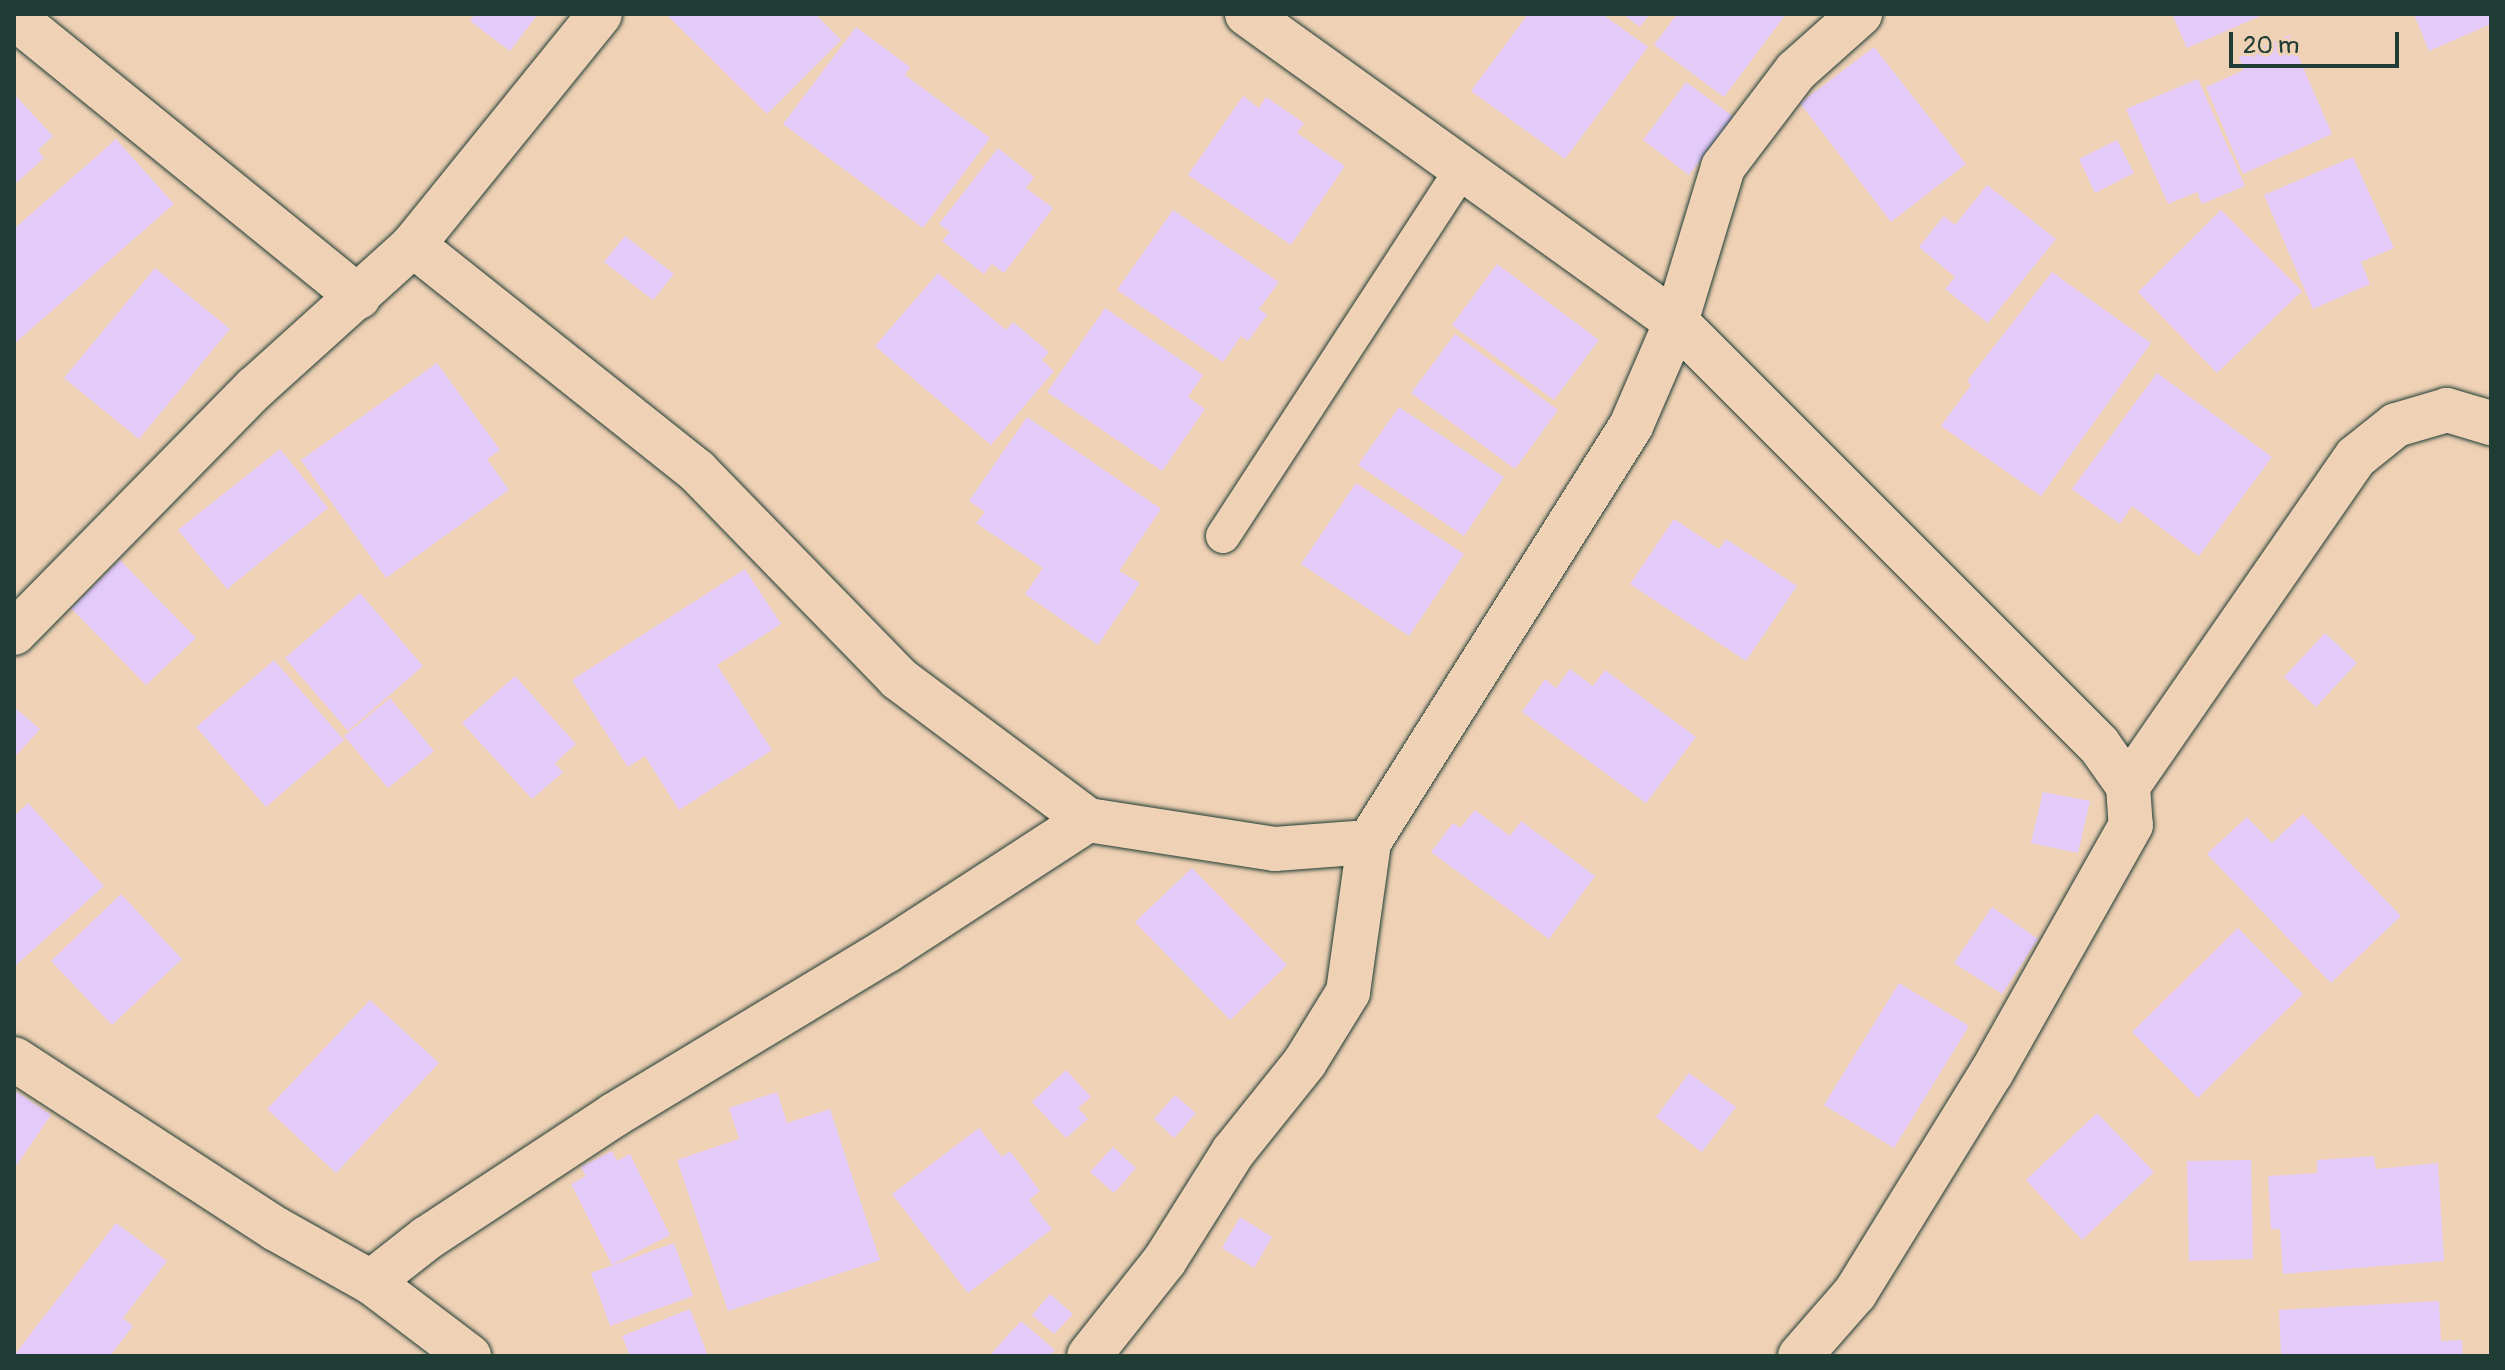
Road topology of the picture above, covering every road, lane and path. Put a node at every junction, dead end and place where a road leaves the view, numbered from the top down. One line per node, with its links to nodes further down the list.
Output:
1 (600, 14): 6 (street)
2 (1247, 14): 5 (street)
3 (1860, 14): 8 (street)
4 (14, 17): 7 (street)
5 (1464, 167): 8 (street); 10 (lane)
6 (413, 245): 7 (street); 13 (street)
7 (359, 297): 11 (street)
8 (1676, 322): 12 (street); 14 (street)
9 (2491, 423): 12 (street)
10 (1223, 536)
11 (14, 633)
12 (2128, 786): 19 (street)
13 (1088, 820): 14 (street); 16 (street)
14 (1369, 842): 18 (street)
15 (14, 1059): 16 (street)
16 (371, 1282): 17 (street)
17 (469, 1356)
18 (1089, 1356)
19 (1800, 1356)

